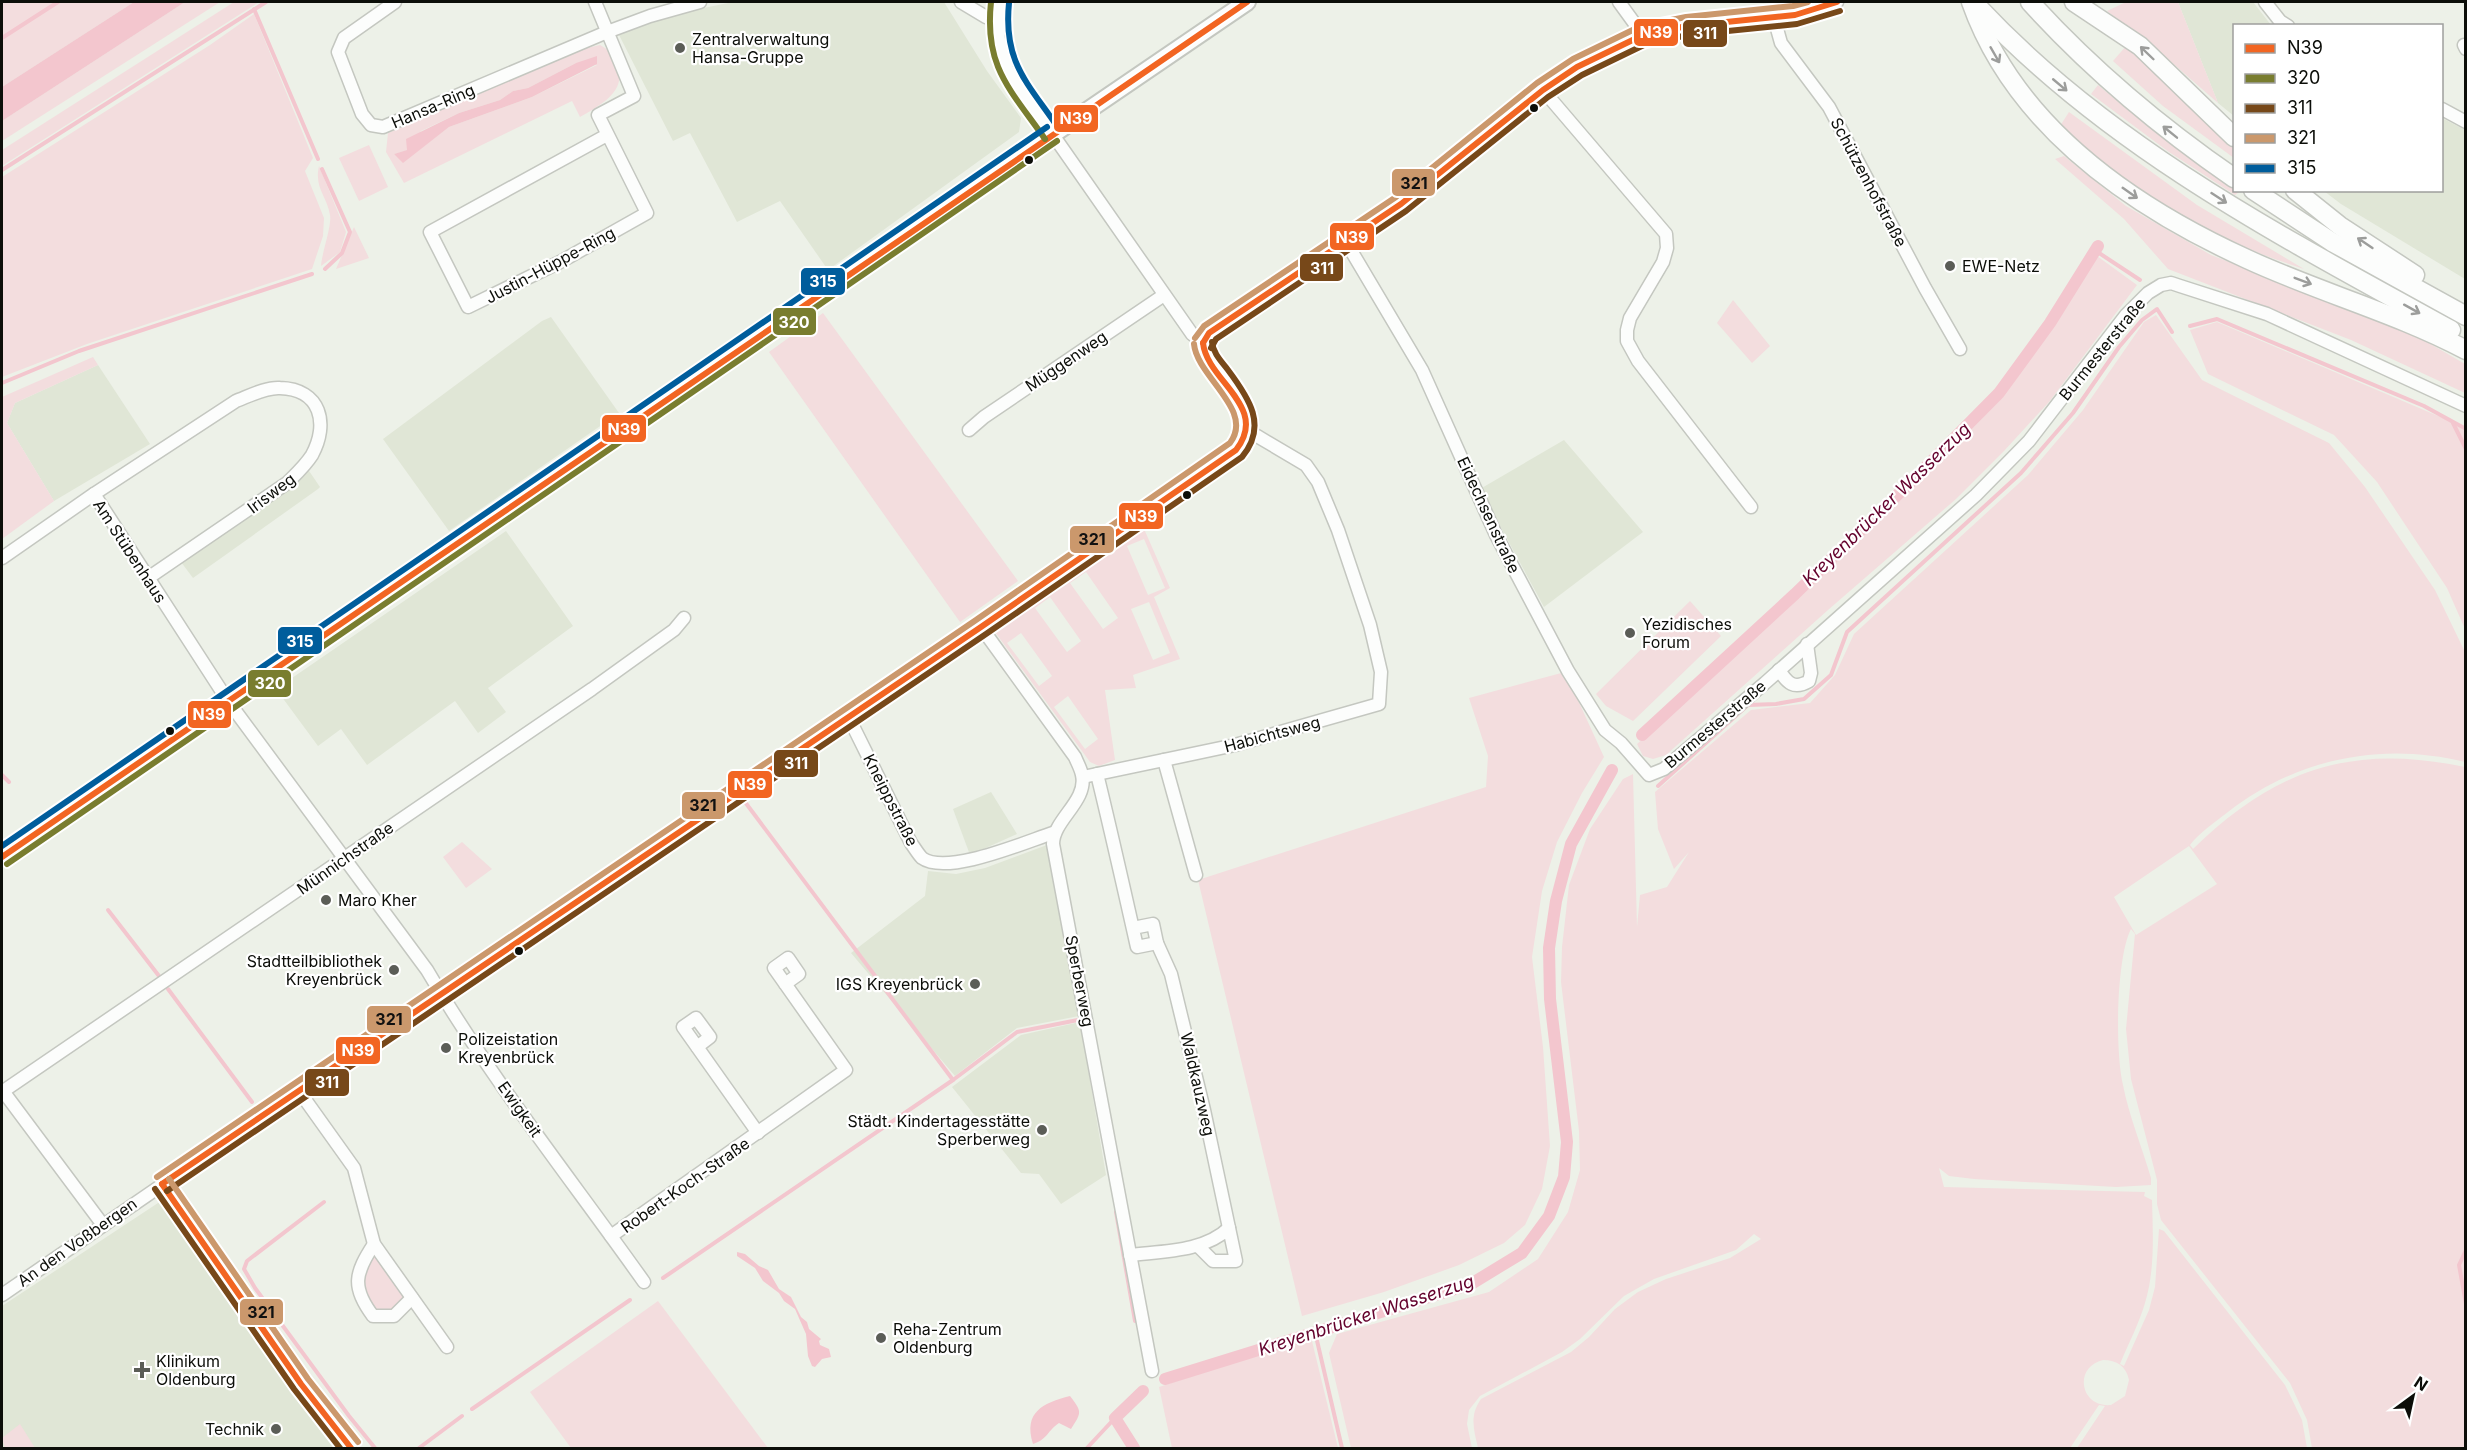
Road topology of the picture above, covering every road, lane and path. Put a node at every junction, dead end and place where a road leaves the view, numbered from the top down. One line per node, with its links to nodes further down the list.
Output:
1 (395, 2): 16 (street, Hansa-Ring)
2 (596, 2): 16 (street)
3 (700, 2): 16 (street, Hansa-Ring)
4 (961, 2): 14 (street)
5 (1000, 2): 14 (street)
6 (1247, 2): 21 (main road)
7 (1619, 2): 17 (street)
8 (1838, 2): 13 (street)
9 (1972, 2): 31 (highway, one-way to 31); 34 (highway, one-way to 34)
10 (2030, 2): 24 (highway, one-way to 10)
11 (2074, 2): 23 (highway, one-way to 11)
12 (2265, 2): 15 (street)
13 (1774, 18): 17 (street); 33 (street, Schützenhofstraße)
14 (997, 21): 21 (street)
15 (2285, 24)
16 (607, 32): 22 (street, Justin-Hüppe-Ring)
17 (1642, 35): 18 (street)
18 (1542, 90): 27 (street); 39 (street)
19 (2443, 110): 20 (street)
20 (2464, 119)
21 (1052, 134): 28 (street); 46 (main road)
22 (607, 135): 22 (street, Justin-Hüppe-Ring)
23 (2233, 135)
24 (2233, 177)
25 (2256, 192): 30 (highway)
26 (2298, 192): 29 (highway, one-way to 26)
27 (1346, 242): 32 (street); 50 (street, Eidechsenstraße)
28 (1164, 295): 32 (street); 36 (street, Müggenweg)
29 (2466, 310)
30 (2466, 316)
31 (2466, 339)
32 (1203, 343): 37 (street)
33 (1960, 349)
34 (2466, 350)
35 (2466, 406): 44 (street, Burmesterstraße)
36 (969, 430)
37 (1247, 433): 43 (street, An den Voßbergen); 48 (street, Habichtsweg)
38 (94, 494): 40 (street, Am Stübenhaus); 41 (street, Am Stübenhaus); 41 (street, Irisweg)
39 (1751, 507)
40 (2, 558)
41 (148, 578): 46 (street, Am Stübenhaus)
42 (684, 618): 54 (street, Münnichstraße)
43 (981, 627): 47 (street, An den Voßbergen); 51 (street)
44 (1807, 644): 45 (street, Burmesterstraße); 45 (street, Burmesterstraße)
45 (1779, 670): 50 (street, Burmesterstraße)
46 (228, 701): 53 (main road); 54 (street, Ewigkeit)
47 (848, 716): 52 (street, Kneippstraße); 59 (street, An den Voßbergen)
48 (1164, 760): 49 (street, Habichtsweg); 55 (street)
49 (1097, 774): 51 (street, Habichtsweg); 56 (street)
50 (1649, 775)
51 (1083, 777): 52 (street)
52 (1053, 833): 70 (street, Sperberweg)
53 (2, 857)
54 (345, 859): 59 (street, Ewigkeit); 61 (street, Münnichstraße)
55 (1196, 875)
56 (1133, 928): 57 (street); 57 (street, Waldkauzweg)
57 (1157, 943): 66 (street, Waldkauzweg)
58 (785, 984): 63 (street, Robert-Koch-Straße)
59 (441, 993): 62 (street, An den Voßbergen); 67 (street, Ewigkeit)
60 (697, 1047): 63 (street, Robert-Koch-Straße)
61 (2, 1091): 65 (street)
62 (299, 1091): 64 (street, An den Voßbergen); 68 (street)
63 (758, 1133): 67 (street, Robert-Koch-Straße)
64 (162, 1184): 65 (street, An den Voßbergen); 76 (street)
65 (103, 1225): 72 (street, An den Voßbergen)
66 (1229, 1228): 69 (street); 69 (street, Waldkauzweg)
67 (611, 1236): 71 (street, Ewigkeit)
68 (374, 1244): 73 (street); 73 (street)
69 (1198, 1246): 70 (street)
70 (1130, 1255): 75 (street, Sperberweg)
71 (644, 1282)
72 (3, 1290)
73 (412, 1298): 74 (street)
74 (447, 1347)
75 (1152, 1371)
76 (351, 1449)

